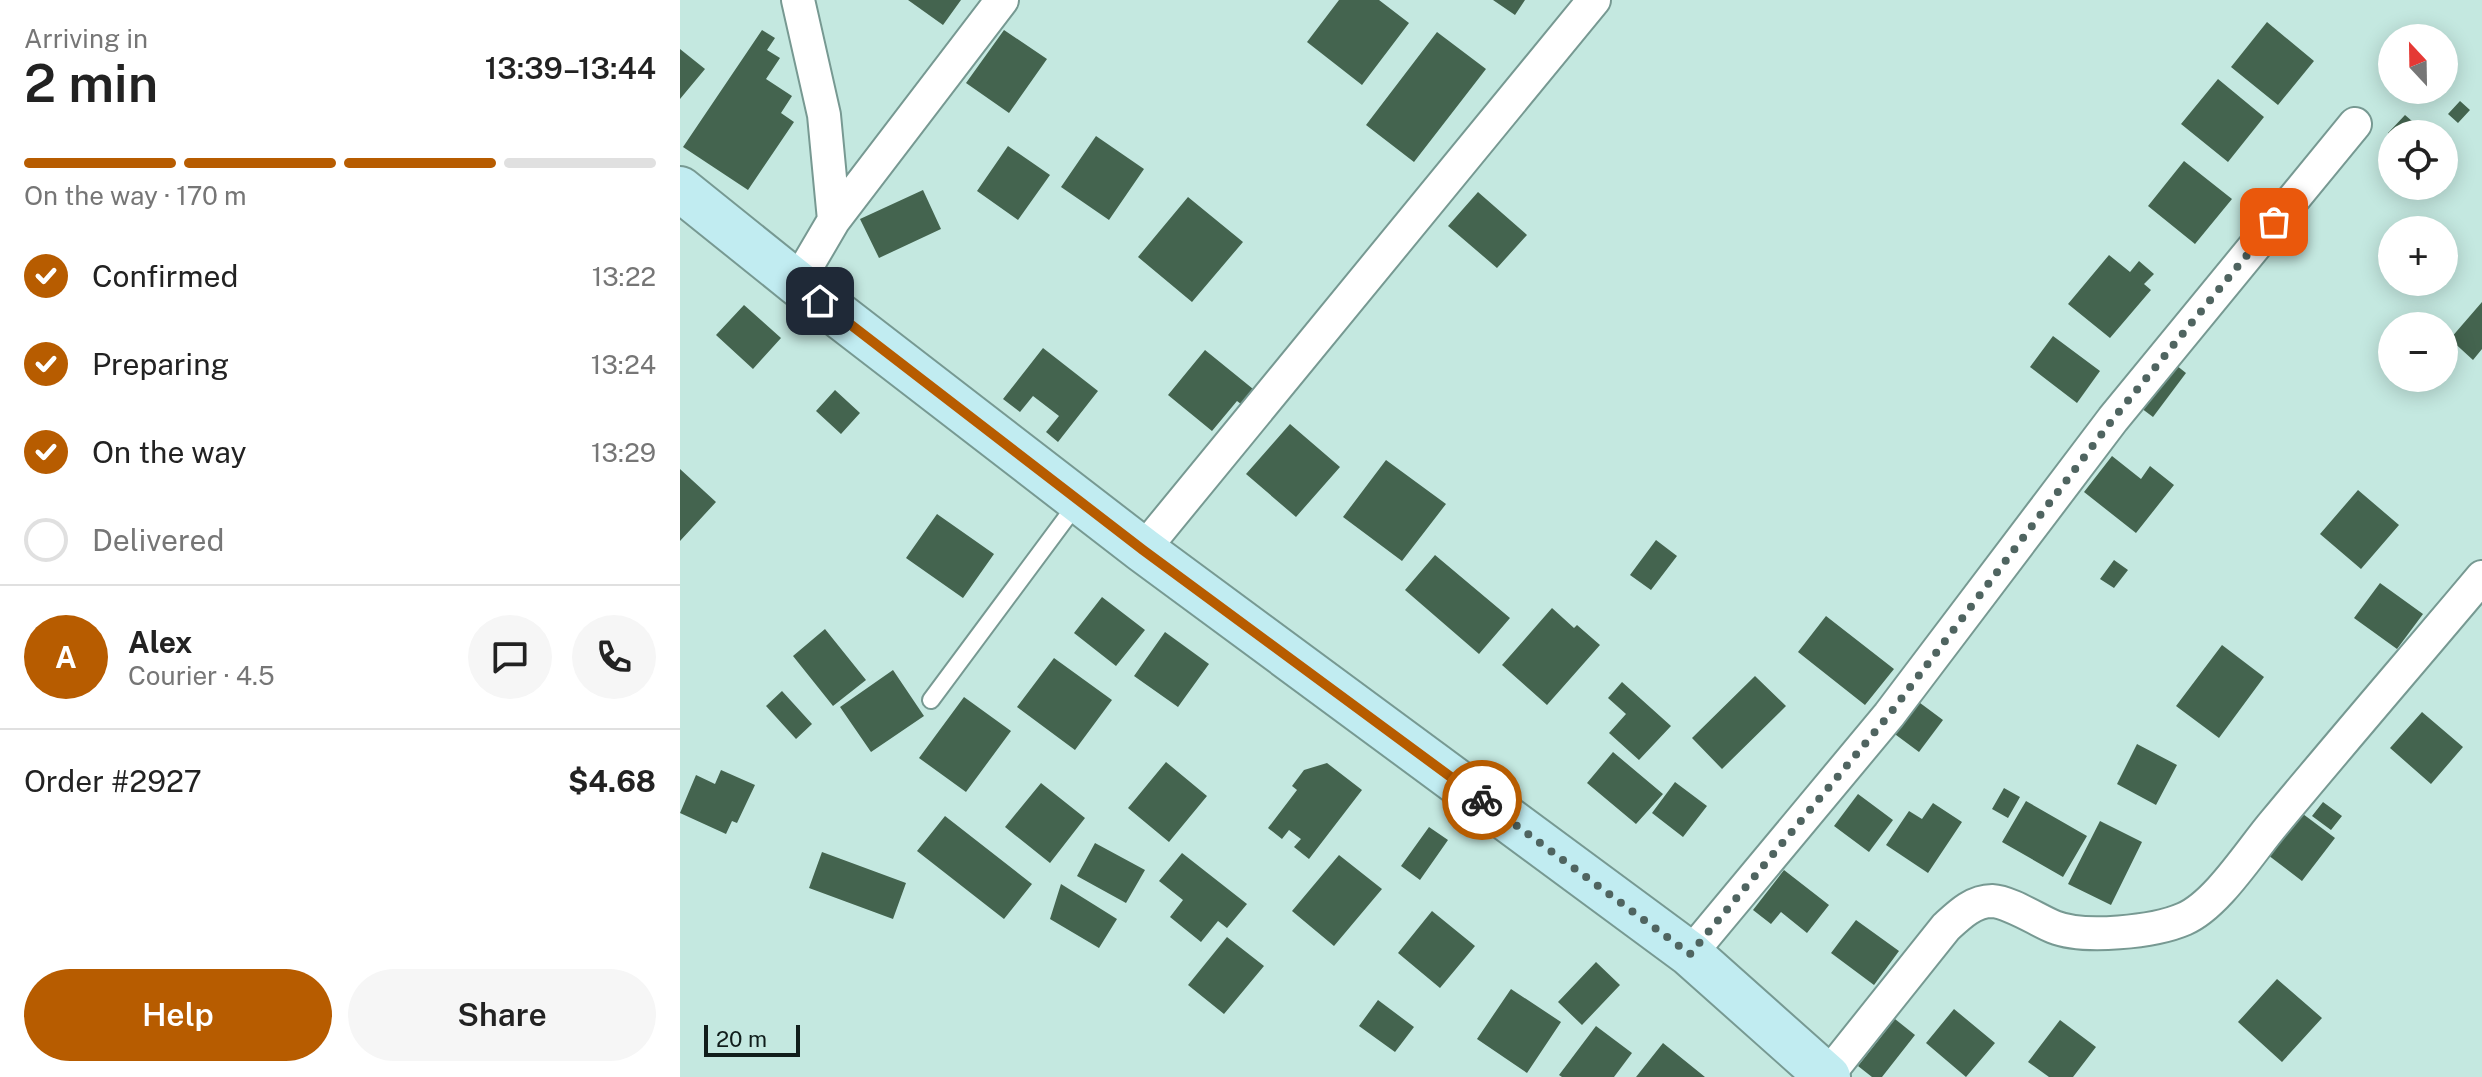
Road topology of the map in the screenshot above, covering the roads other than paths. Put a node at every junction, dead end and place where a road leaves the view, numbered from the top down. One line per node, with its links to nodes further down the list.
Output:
1 (798, 0): 6 (street)
2 (1002, 0): 6 (street)
3 (1594, 0): 9 (street)
4 (2355, 124): 12 (street)
5 (680, 189): 7 (main road)
6 (834, 220): 7 (street)
7 (797, 283): 8 (main road)
8 (1079, 501): 9 (main road); 11 (lane)
9 (1143, 550): 12 (main road)
10 (2482, 577): 13 (street)
11 (931, 700)
12 (1690, 954): 13 (main road)
13 (1828, 1076)

